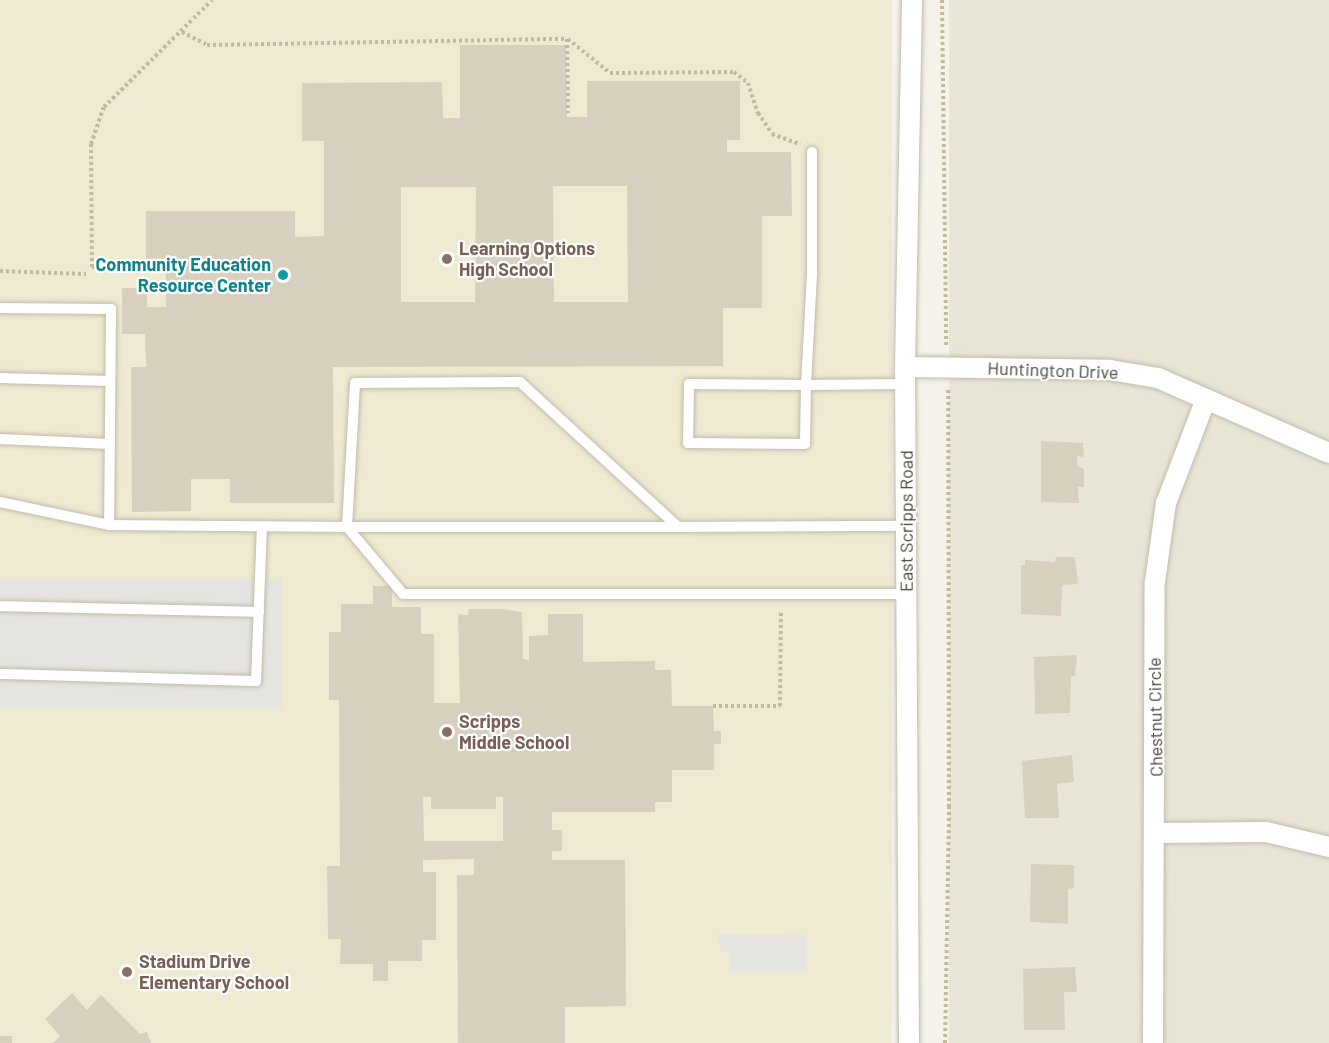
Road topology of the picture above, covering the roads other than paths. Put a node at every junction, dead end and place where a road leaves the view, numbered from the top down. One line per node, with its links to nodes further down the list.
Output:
1 (912, 0): 4 (street, East Scripps Road)
2 (812, 152): 7 (lane)
3 (0, 308): 6 (lane)
4 (905, 376): 7 (lane); 8 (street, Huntington Drive); 14 (street, East Scripps Road)
5 (0, 378): 6 (lane)
6 (110, 381): 10 (lane)
7 (806, 385): 7 (lane)
8 (1206, 399): 11 (street, Huntington Drive); 22 (street, Chestnut Circle)
9 (0, 439): 10 (lane)
10 (110, 444): 13 (lane)
11 (1329, 453)
12 (0, 502): 13 (lane)
13 (109, 525): 17 (lane)
14 (905, 526): 16 (lane); 18 (street, East Scripps Road)
15 (347, 527): 16 (lane); 16 (lane); 17 (lane); 18 (lane)
16 (678, 527)
17 (262, 528): 20 (lane)
18 (906, 594): 24 (street, East Scripps Road)
19 (0, 606): 20 (lane)
20 (259, 612): 21 (lane)
21 (0, 674)
22 (1156, 833): 23 (street); 25 (street, Chestnut Circle)
23 (1329, 847)
24 (909, 1043)
25 (1154, 1043)

